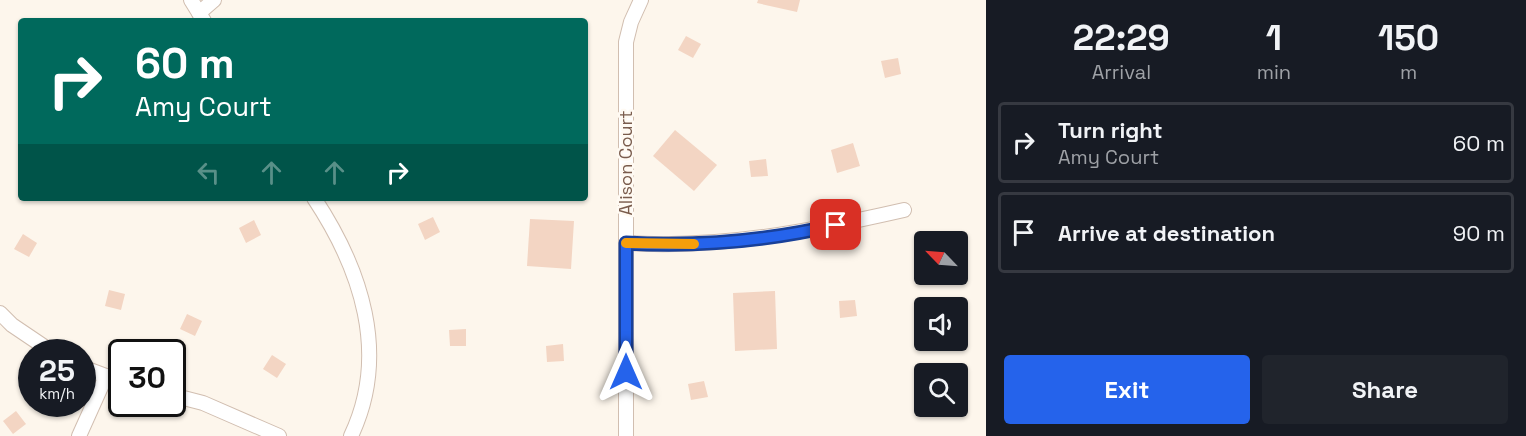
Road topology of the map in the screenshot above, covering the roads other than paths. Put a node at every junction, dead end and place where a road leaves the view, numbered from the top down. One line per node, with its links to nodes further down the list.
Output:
1 (191, 0): 4 (street)
2 (214, 0): 4 (street)
3 (641, 0): 7 (street, Alison Court)
4 (202, 17)
5 (316, 201): 15 (street)
6 (904, 210): 7 (street)
7 (626, 243): 16 (street, Alison Court)
8 (0, 314): 9 (street)
9 (33, 339)
10 (96, 372): 11 (street)
11 (106, 376): 13 (street)
12 (186, 399): 14 (street)
13 (79, 436)
14 (279, 436)
15 (351, 436)
16 (626, 436)

